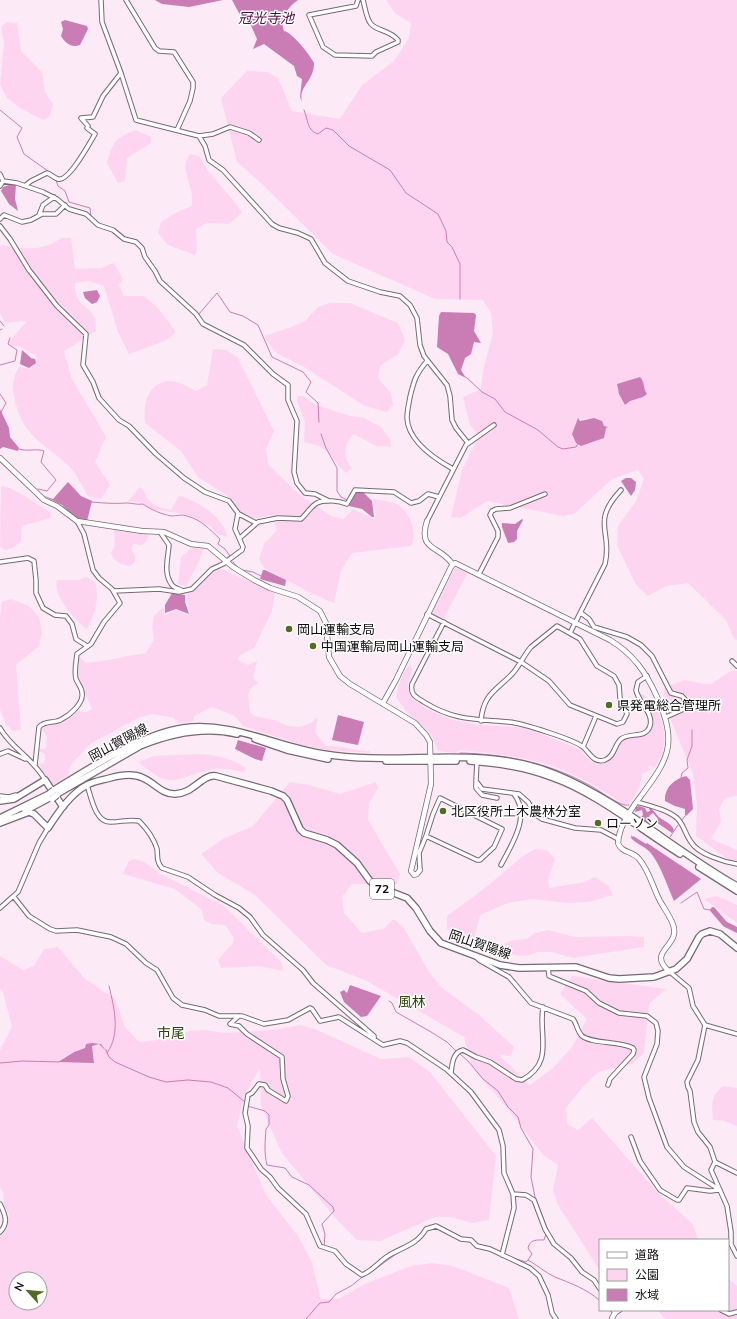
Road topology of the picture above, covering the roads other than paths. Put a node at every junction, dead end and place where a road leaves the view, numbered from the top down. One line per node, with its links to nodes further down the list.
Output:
1 (101, 0): 5 (street)
2 (126, 0): 6 (street)
3 (358, 0): 4 (street)
4 (363, 0)
5 (121, 73): 6 (street); 11 (street)
6 (177, 130): 7 (street)
7 (199, 136): 8 (street); 18 (street)
8 (259, 140)
9 (0, 174): 10 (street)
10 (3, 181): 11 (street); 12 (street)
11 (26, 185): 13 (street)
12 (0, 186)
13 (54, 197): 14 (street); 15 (street)
14 (65, 205): 15 (street); 26 (street)
15 (39, 215): 16 (street)
16 (0, 219)
17 (0, 226): 27 (street)
18 (428, 361): 20 (street); 22 (street)
19 (494, 425): 20 (street)
20 (468, 443): 22 (street)
21 (0, 458): 29 (street)
22 (454, 469): 25 (street)
23 (621, 490): 39 (street)
24 (545, 494): 36 (street)
25 (439, 497): 26 (street); 28 (street)
26 (329, 501): 30 (street)
27 (239, 514): 30 (street); 32 (street)
28 (427, 521): 35 (street)
29 (77, 522): 31 (street); 37 (street)
30 (256, 523): 32 (street)
31 (160, 532): 34 (street); 38 (street)
32 (241, 537): 34 (street)
33 (0, 562): 44 (street)
34 (226, 562): 38 (street); 49 (street)
35 (453, 564): 36 (street); 40 (street)
36 (479, 574): 42 (street)
37 (114, 591): 38 (street); 44 (street)
38 (183, 591)
39 (581, 613): 42 (street); 51 (street)
40 (427, 614): 41 (street); 49 (street)
41 (444, 622): 46 (street); 52 (street)
42 (576, 623): 43 (street); 48 (street)
43 (570, 633): 46 (street); 50 (street)
44 (87, 646): 59 (street)
45 (732, 661): 47 (street)
46 (521, 662): 50 (street); 52 (street)
47 (737, 666)
48 (647, 676): 51 (street); 54 (street)
49 (382, 703): 57 (street)
50 (596, 716): 54 (street)
51 (666, 717): 70 (street)
52 (481, 721): 54 (street)
53 (0, 728): 56 (street)
54 (583, 747)
55 (0, 754): 56 (street)
56 (27, 758): 59 (street)
57 (431, 759): 58 (main road, 岡山賀陽線); 63 (main road, 岡山賀陽線); 63 (main road, 岡山賀陽線); 73 (main road, 岡山賀陽線); 81 (street)
58 (477, 761): 61 (street); 73 (main road, 岡山賀陽線)
59 (35, 765): 60 (street)
60 (45, 780): 66 (main road); 71 (main road)
61 (476, 781): 64 (street); 68 (street)
62 (87, 785): 71 (main road, 岡山賀陽線 / 72); 87 (main road, 岡山賀陽線 / 72); 94 (street)
63 (56, 793): 67 (main road, 岡山賀陽線, bridge)
64 (514, 794): 78 (street); 80 (street)
65 (0, 796): 66 (street)
66 (18, 797): 69 (main road)
67 (51, 797): 72 (main road, 岡山賀陽線); 74 (main road, 岡山賀陽線); 75 (main road, 岡山賀陽線)
68 (497, 798)
69 (0, 801)
70 (637, 802): 73 (street); 79 (street)
71 (62, 807): 76 (main road, 岡山賀陽線 / 72)
72 (0, 817)
73 (627, 817): 78 (street); 82 (main road, 岡山賀陽線); 83 (main road, 岡山賀陽線)
74 (39, 819): 75 (main road, 岡山賀陽線); 76 (main road)
75 (0, 822)
76 (48, 828): 84 (street)
77 (426, 836): 77 (street); 81 (street)
78 (618, 839): 89 (street)
79 (737, 864)
80 (501, 865)
81 (420, 870)
82 (737, 886)
83 (737, 892)
84 (14, 897): 85 (street); 91 (street)
85 (0, 908)
86 (737, 948): 89 (main road, 岡山賀陽線 / 72)
87 (475, 956): 88 (main road, 岡山賀陽線 / 72); 90 (street)
88 (548, 967): 89 (main road, 岡山賀陽線 / 72); 100 (street)
89 (670, 972): 92 (street)
90 (543, 1007): 95 (street); 96 (street)
91 (239, 1016): 94 (street); 104 (street)
92 (705, 1025): 93 (street); 98 (street)
93 (737, 1034)
94 (374, 1039): 95 (street)
95 (451, 1073): 101 (street)
96 (608, 1085)
97 (631, 1137): 100 (street)
98 (715, 1162): 99 (street); 100 (street)
99 (737, 1173)
100 (720, 1190): 105 (street)
101 (513, 1194): 104 (street); 106 (street)
102 (0, 1204): 103 (street)
103 (0, 1232)
104 (502, 1253): 110 (street)
105 (737, 1256)
106 (599, 1288)
107 (616, 1311): 111 (street)
108 (722, 1311): 109 (street)
109 (737, 1312)
110 (556, 1319)
111 (612, 1319)

